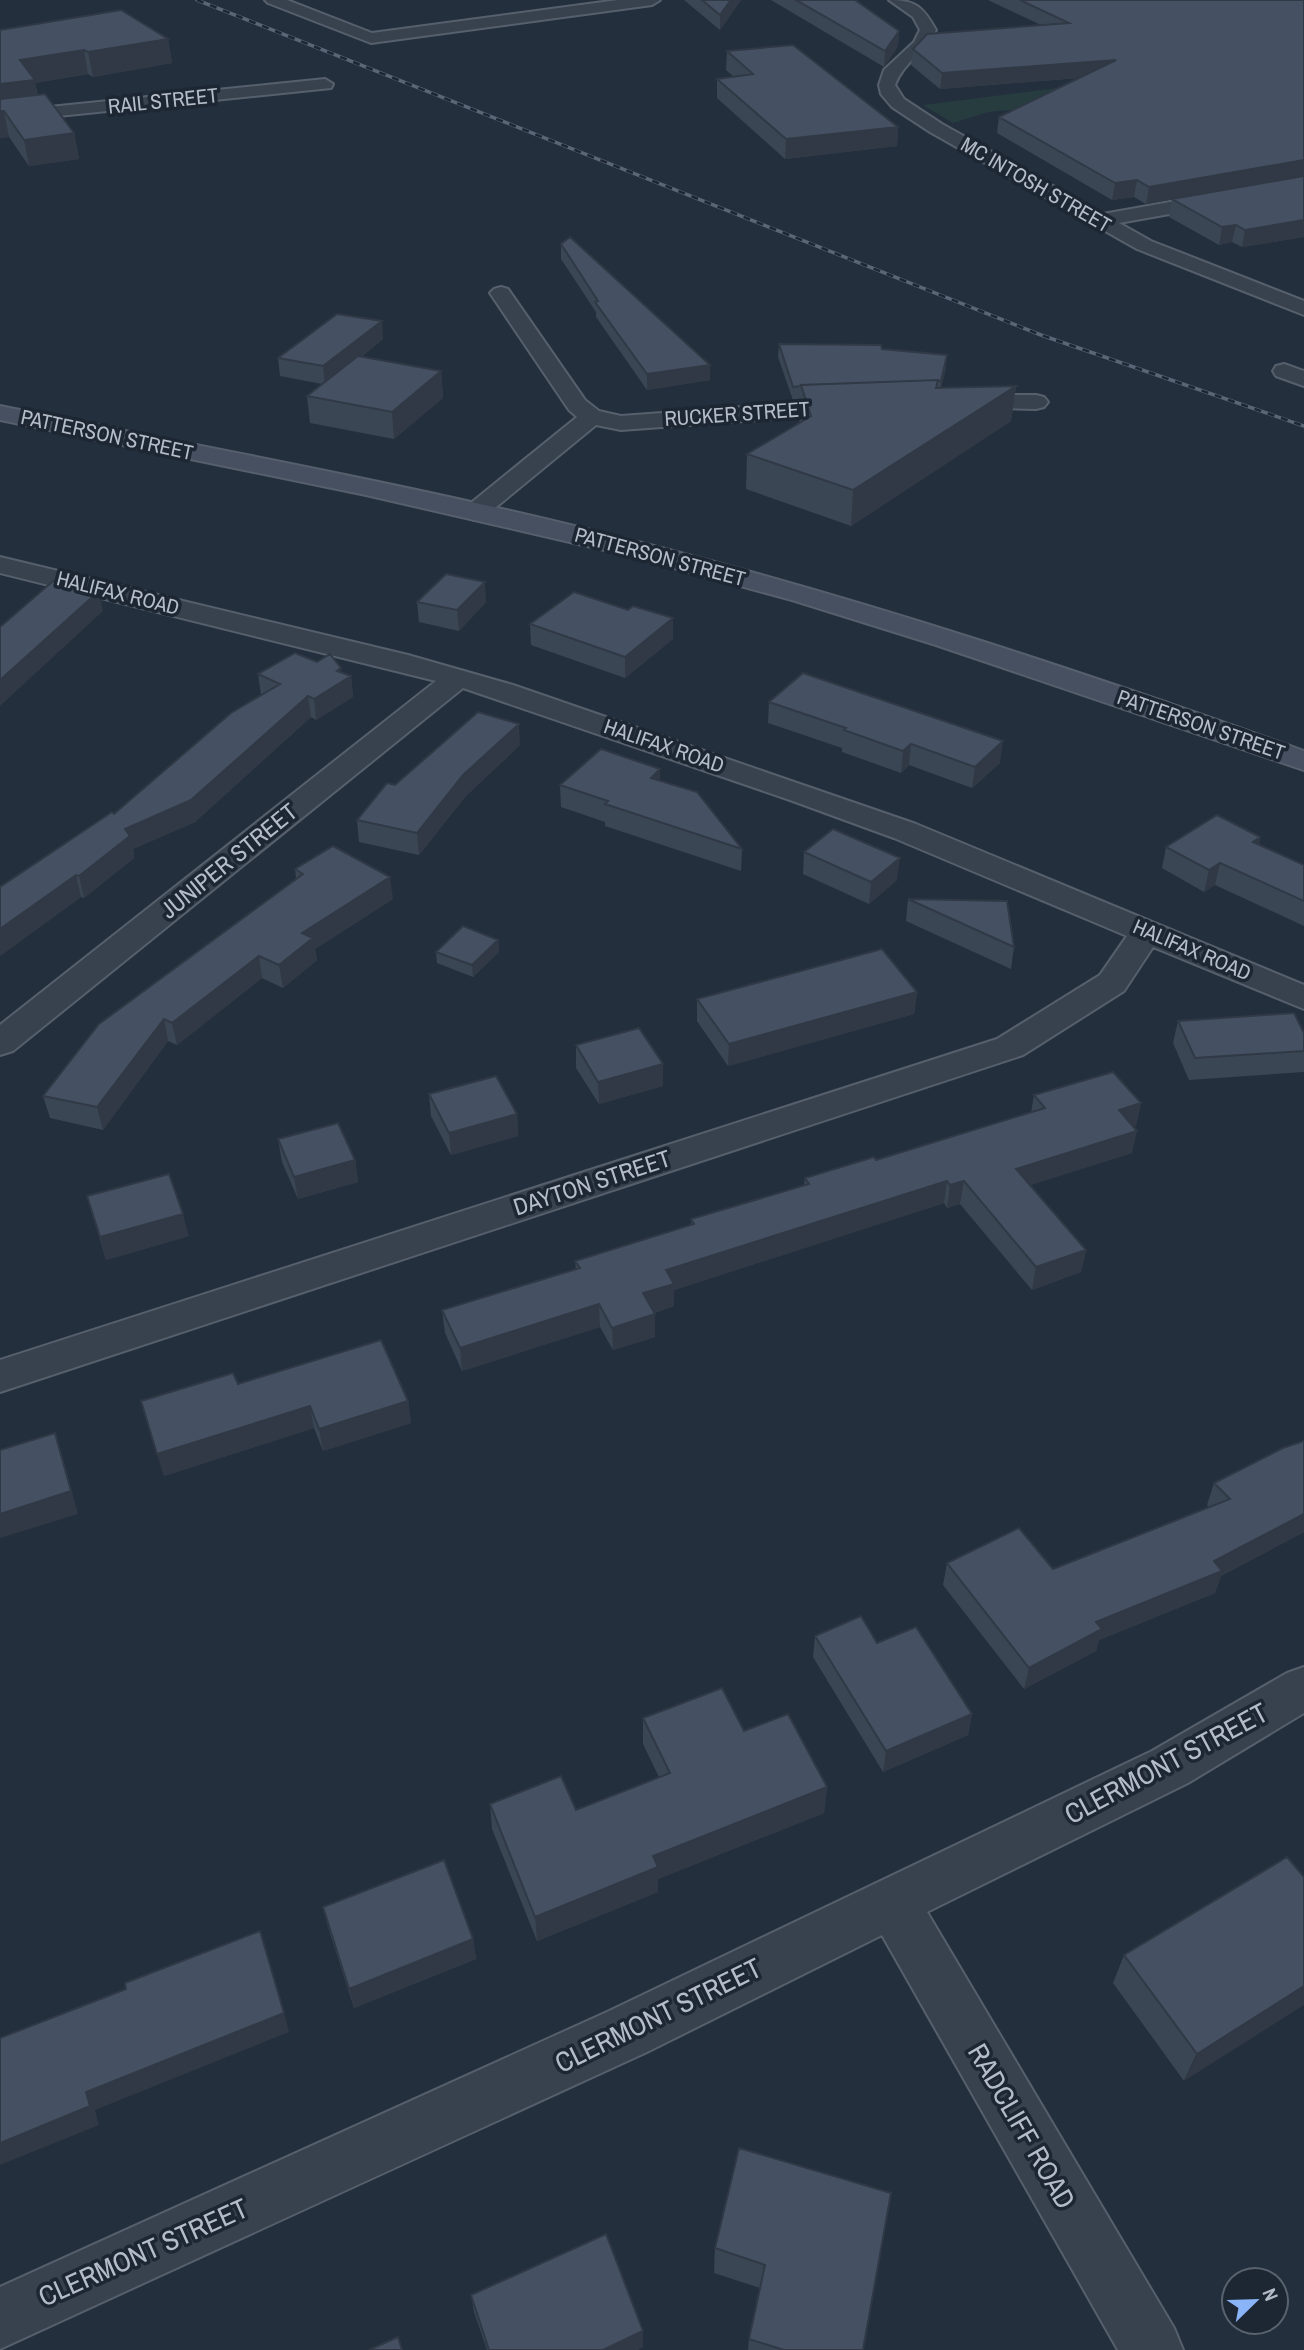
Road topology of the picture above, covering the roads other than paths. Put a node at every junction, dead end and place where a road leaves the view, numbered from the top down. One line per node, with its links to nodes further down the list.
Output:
1 (272, 0): 2 (street)
2 (652, 0)
3 (897, 0): 7 (street, MC INTOSH STREET)
4 (326, 84): 5 (street, RAIL STREET)
5 (0, 117)
6 (1304, 184): 7 (street)
7 (1098, 221): 9 (street, MC INTOSH STREET)
8 (501, 293): 14 (street)
9 (1304, 309)
10 (1036, 402): 11 (street)
11 (932, 403)
12 (869, 405): 14 (street, RUCKER STREET)
13 (0, 413): 15 (main road, PATTERSON STREET)
14 (591, 417): 15 (street)
15 (475, 512): 20 (main road, PATTERSON STREET)
16 (0, 565): 17 (street, HALIFAX ROAD)
17 (31, 572): 18 (street); 19 (street, HALIFAX ROAD)
18 (0, 595)
19 (458, 678): 21 (street, HALIFAX ROAD); 23 (street, JUNIPER STREET)
20 (1304, 761)
21 (1147, 931): 22 (street, HALIFAX ROAD); 24 (street, DAYTON STREET)
22 (1304, 998)
23 (0, 1043)
24 (0, 1376)
25 (1304, 1688): 26 (street, CLERMONT STREET)
26 (892, 1902): 27 (street, CLERMONT STREET); 28 (street, RADCLIFF ROAD)
27 (0, 2318)
28 (1152, 2350)

